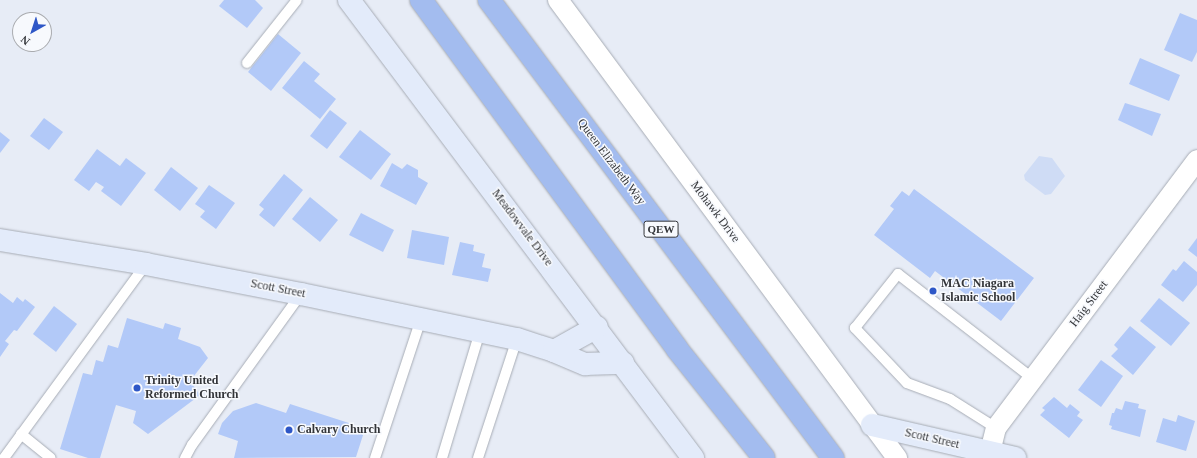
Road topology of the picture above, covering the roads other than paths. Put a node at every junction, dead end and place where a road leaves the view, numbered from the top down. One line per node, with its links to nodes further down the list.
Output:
1 (297, 0): 6 (lane)
2 (349, 0): 12 (street, Meadowvale Drive)
3 (421, 0): 29 (highway)
4 (489, 0): 30 (highway, Queen Elizabeth Way / QEW)
5 (558, 0): 18 (street, Mohawk Drive)
6 (247, 63)
7 (1194, 170): 17 (street, Haig Street)
8 (0, 240): 9 (street, Scott Street)
9 (146, 264): 10 (street, Scott Street); 20 (lane)
10 (301, 294): 11 (street, Scott Street); 24 (lane)
11 (421, 319): 13 (street, Scott Street); 25 (lane)
12 (597, 327): 15 (street); 16 (street, Meadowvale Drive)
13 (480, 331): 14 (street, Scott Street); 26 (lane)
14 (517, 339): 15 (street, Scott Street); 27 (lane)
15 (554, 350): 16 (street, Scott Street)
16 (623, 363): 28 (street, Meadowvale Drive)
17 (1032, 378): 19 (street, Haig Street); 19 (lane)
18 (872, 425): 21 (street, Scott Street); 31 (street, Mohawk Drive)
19 (996, 428): 21 (street, Haig Street)
20 (21, 434): 22 (lane); 23 (lane)
21 (990, 452): 32 (street, Scott Street)
22 (4, 458)
23 (51, 458)
24 (185, 458)
25 (375, 458)
26 (442, 458)
27 (478, 458)
28 (692, 458)
29 (764, 458)
30 (833, 458)
31 (896, 458)
32 (1015, 458)

